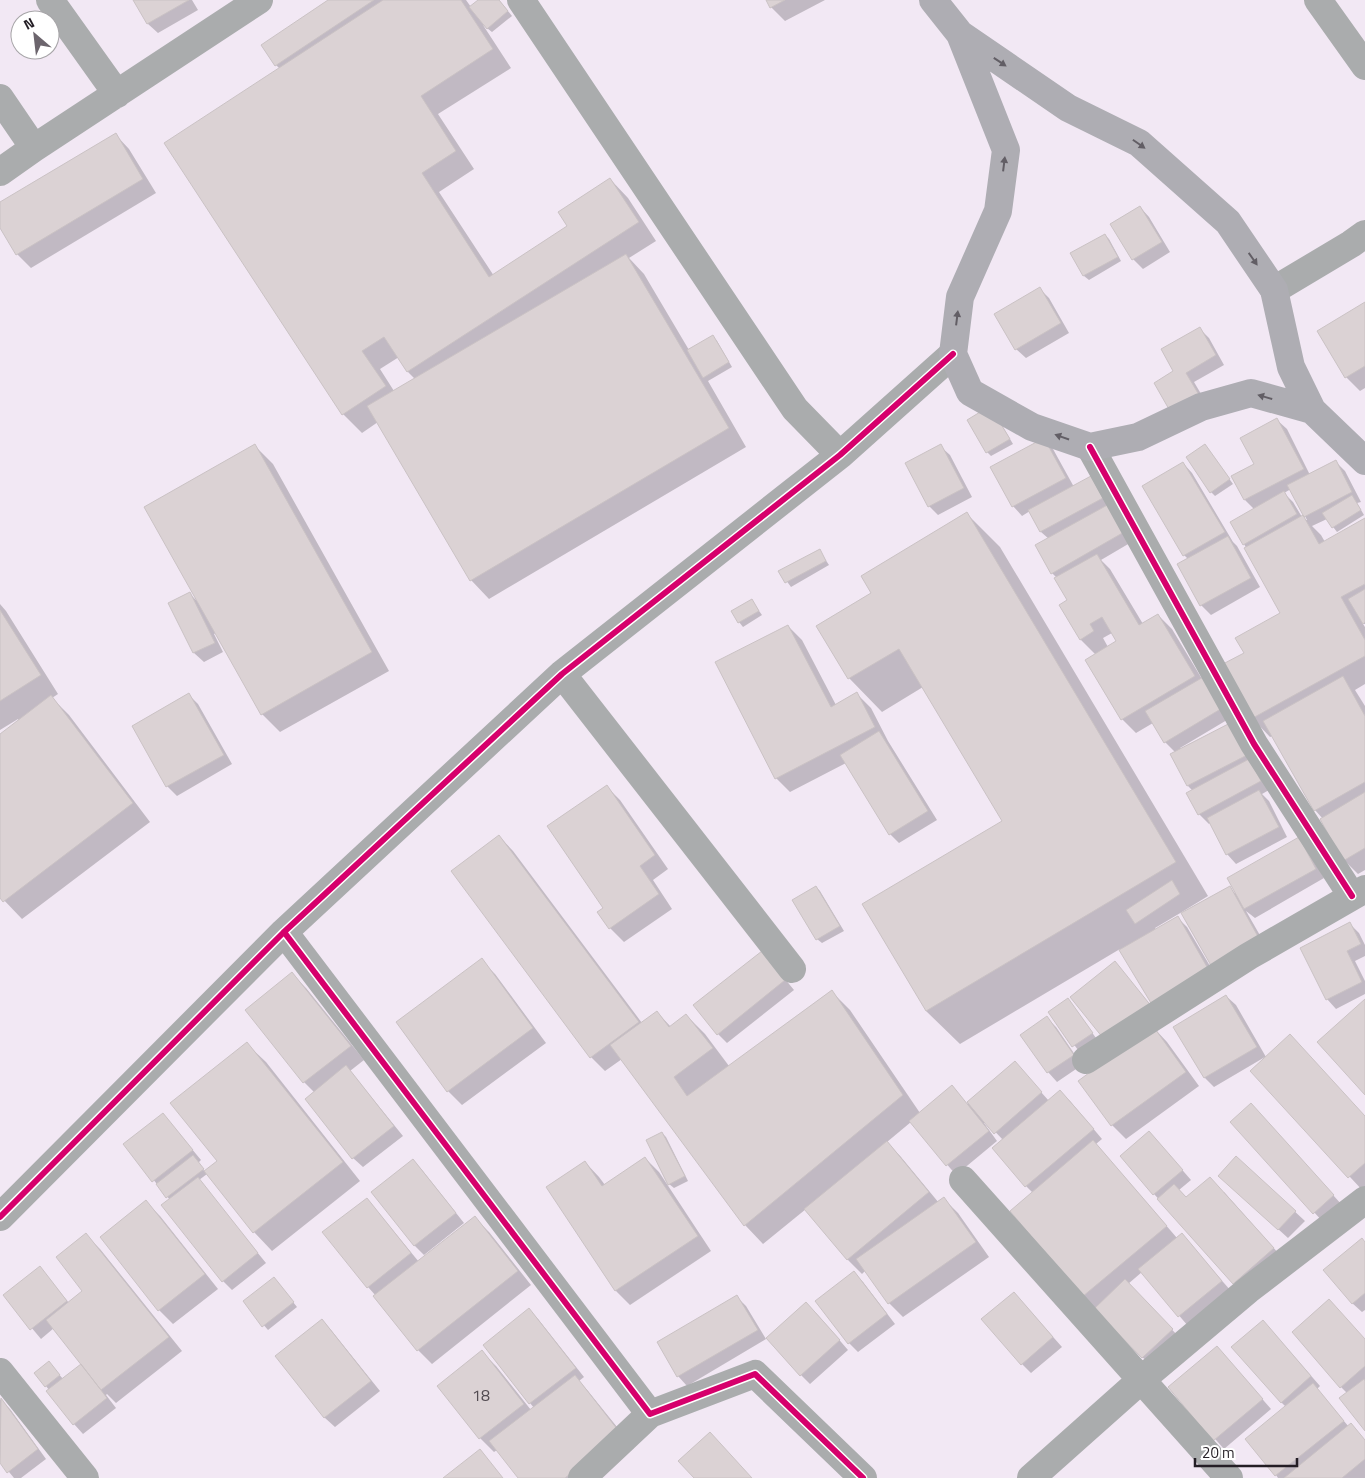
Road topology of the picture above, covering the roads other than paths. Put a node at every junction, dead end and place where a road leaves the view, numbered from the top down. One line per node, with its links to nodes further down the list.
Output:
1 (50, 0): 8 (street)
2 (259, 0): 8 (street)
3 (521, 0): 17 (street)
4 (933, 0): 6 (main road)
5 (1318, 0): 7 (street)
6 (960, 34): 13 (main road, one-way to 13); 14 (main road, one-way to 6)
7 (1365, 66)
8 (117, 94): 10 (street)
9 (0, 98): 10 (street)
10 (34, 148): 11 (street)
11 (0, 172)
12 (1365, 234): 13 (street)
13 (1274, 290): 15 (main road)
14 (953, 354): 16 (main road, one-way to 14); 17 (street)
15 (1312, 410): 16 (main road, one-way to 16); 18 (main road)
16 (1090, 447): 20 (street)
17 (840, 455): 19 (street)
18 (1365, 461)
19 (562, 674): 21 (street); 22 (street)
20 (1358, 893): 23 (street)
21 (284, 932): 26 (street); 29 (street)
22 (792, 969)
23 (1086, 1060)
24 (963, 1180): 28 (street)
25 (1365, 1200): 28 (street)
26 (0, 1217)
27 (0, 1372): 30 (street)
28 (1141, 1380): 33 (street); 34 (street)
29 (650, 1414): 31 (street); 32 (street)
30 (85, 1478)
31 (582, 1478)
32 (862, 1478)
33 (1031, 1478)
34 (1229, 1478)

